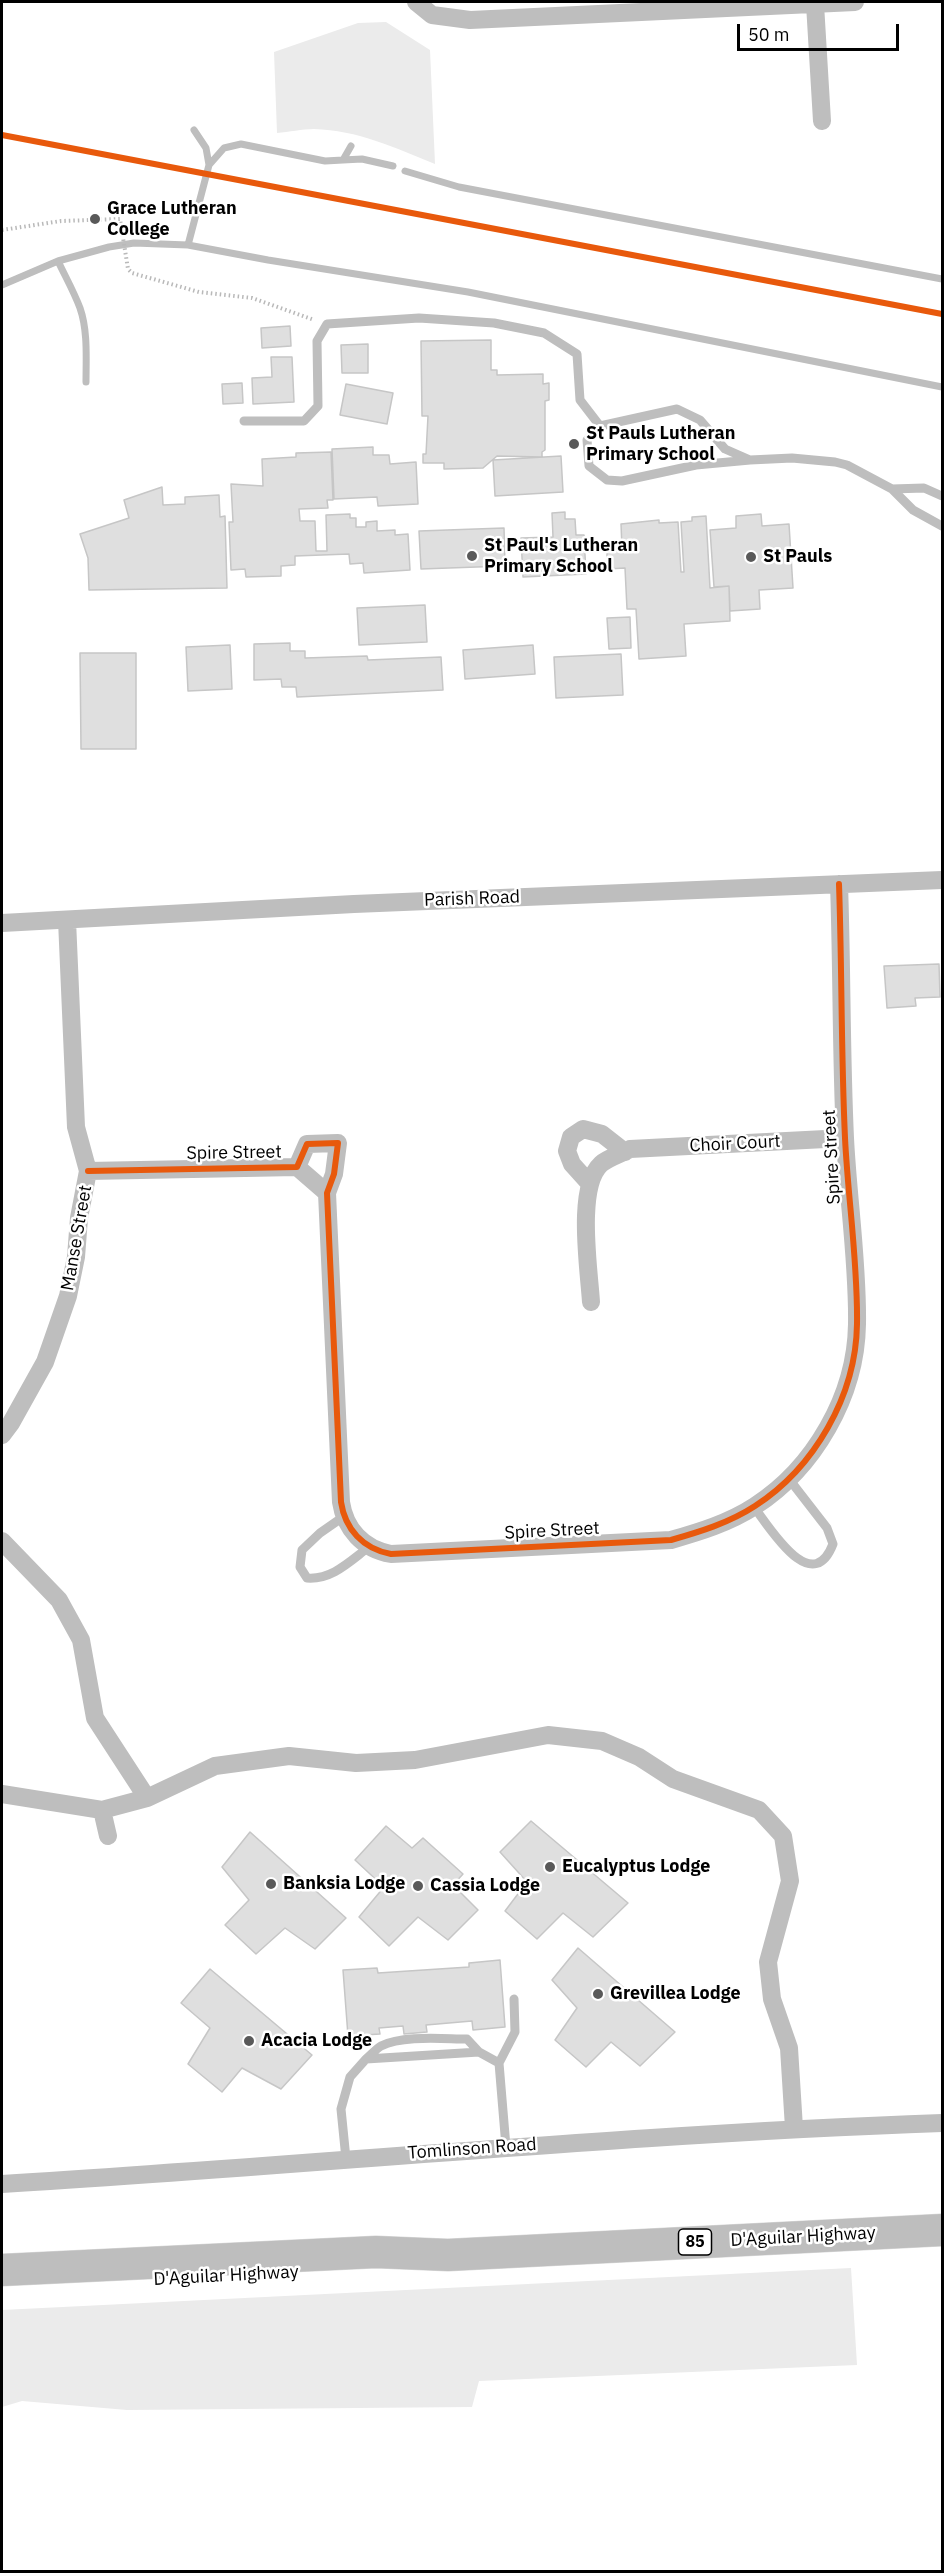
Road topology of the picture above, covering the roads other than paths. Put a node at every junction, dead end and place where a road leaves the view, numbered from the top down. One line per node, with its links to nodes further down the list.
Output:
1 (416, 2): 3 (street)
2 (855, 2): 3 (street)
3 (815, 4): 4 (street)
4 (822, 122)
5 (244, 421): 6 (lane)
6 (600, 426): 7 (lane); 7 (lane)
7 (750, 460): 8 (lane)
8 (892, 489): 9 (lane); 10 (lane)
9 (942, 496)
10 (942, 526)
11 (942, 880): 12 (street, Parish Road)
12 (839, 884): 13 (street, Parish Road); 15 (street, Spire Street)
13 (67, 920): 14 (street, Parish Road); 18 (street, Manse Street)
14 (2, 923)
15 (845, 1138): 16 (street, Choir Court); 23 (street, Spire Street)
16 (625, 1152): 19 (street, Choir Court); 19 (street)
17 (297, 1167): 18 (street, Spire Street); 20 (street, Spire Street); 20 (street, Spire Street)
18 (88, 1171): 22 (street, Manse Street)
19 (590, 1184): 21 (street)
20 (327, 1193): 25 (street, Spire Street)
21 (591, 1302)
22 (2, 1435)
23 (789, 1479): 24 (street, Spire Street); 24 (lane)
24 (754, 1507): 27 (street, Spire Street)
25 (344, 1516): 27 (street); 27 (lane)
26 (2, 1541): 29 (street)
27 (369, 1547)
28 (2, 1794): 30 (street)
29 (147, 1797): 30 (street); 37 (street)
30 (102, 1810): 31 (street)
31 (108, 1836)
32 (514, 1999): 35 (lane)
33 (479, 2052): 34 (lane); 34 (lane); 35 (lane)
34 (366, 2059): 39 (lane)
35 (499, 2063): 38 (lane)
36 (942, 2123): 37 (street, Tomlinson Road)
37 (794, 2128): 38 (street, Tomlinson Road)
38 (506, 2147): 39 (street, Tomlinson Road)
39 (346, 2159): 40 (street, Tomlinson Road)
40 (2, 2184)
41 (942, 2230): 42 (highway, D'Aguilar Highway / 85)
42 (448, 2255): 43 (highway, D'Aguilar Highway / 85); 44 (highway, D'Aguilar Highway / 85)
43 (2, 2270)
44 (2, 2288)

